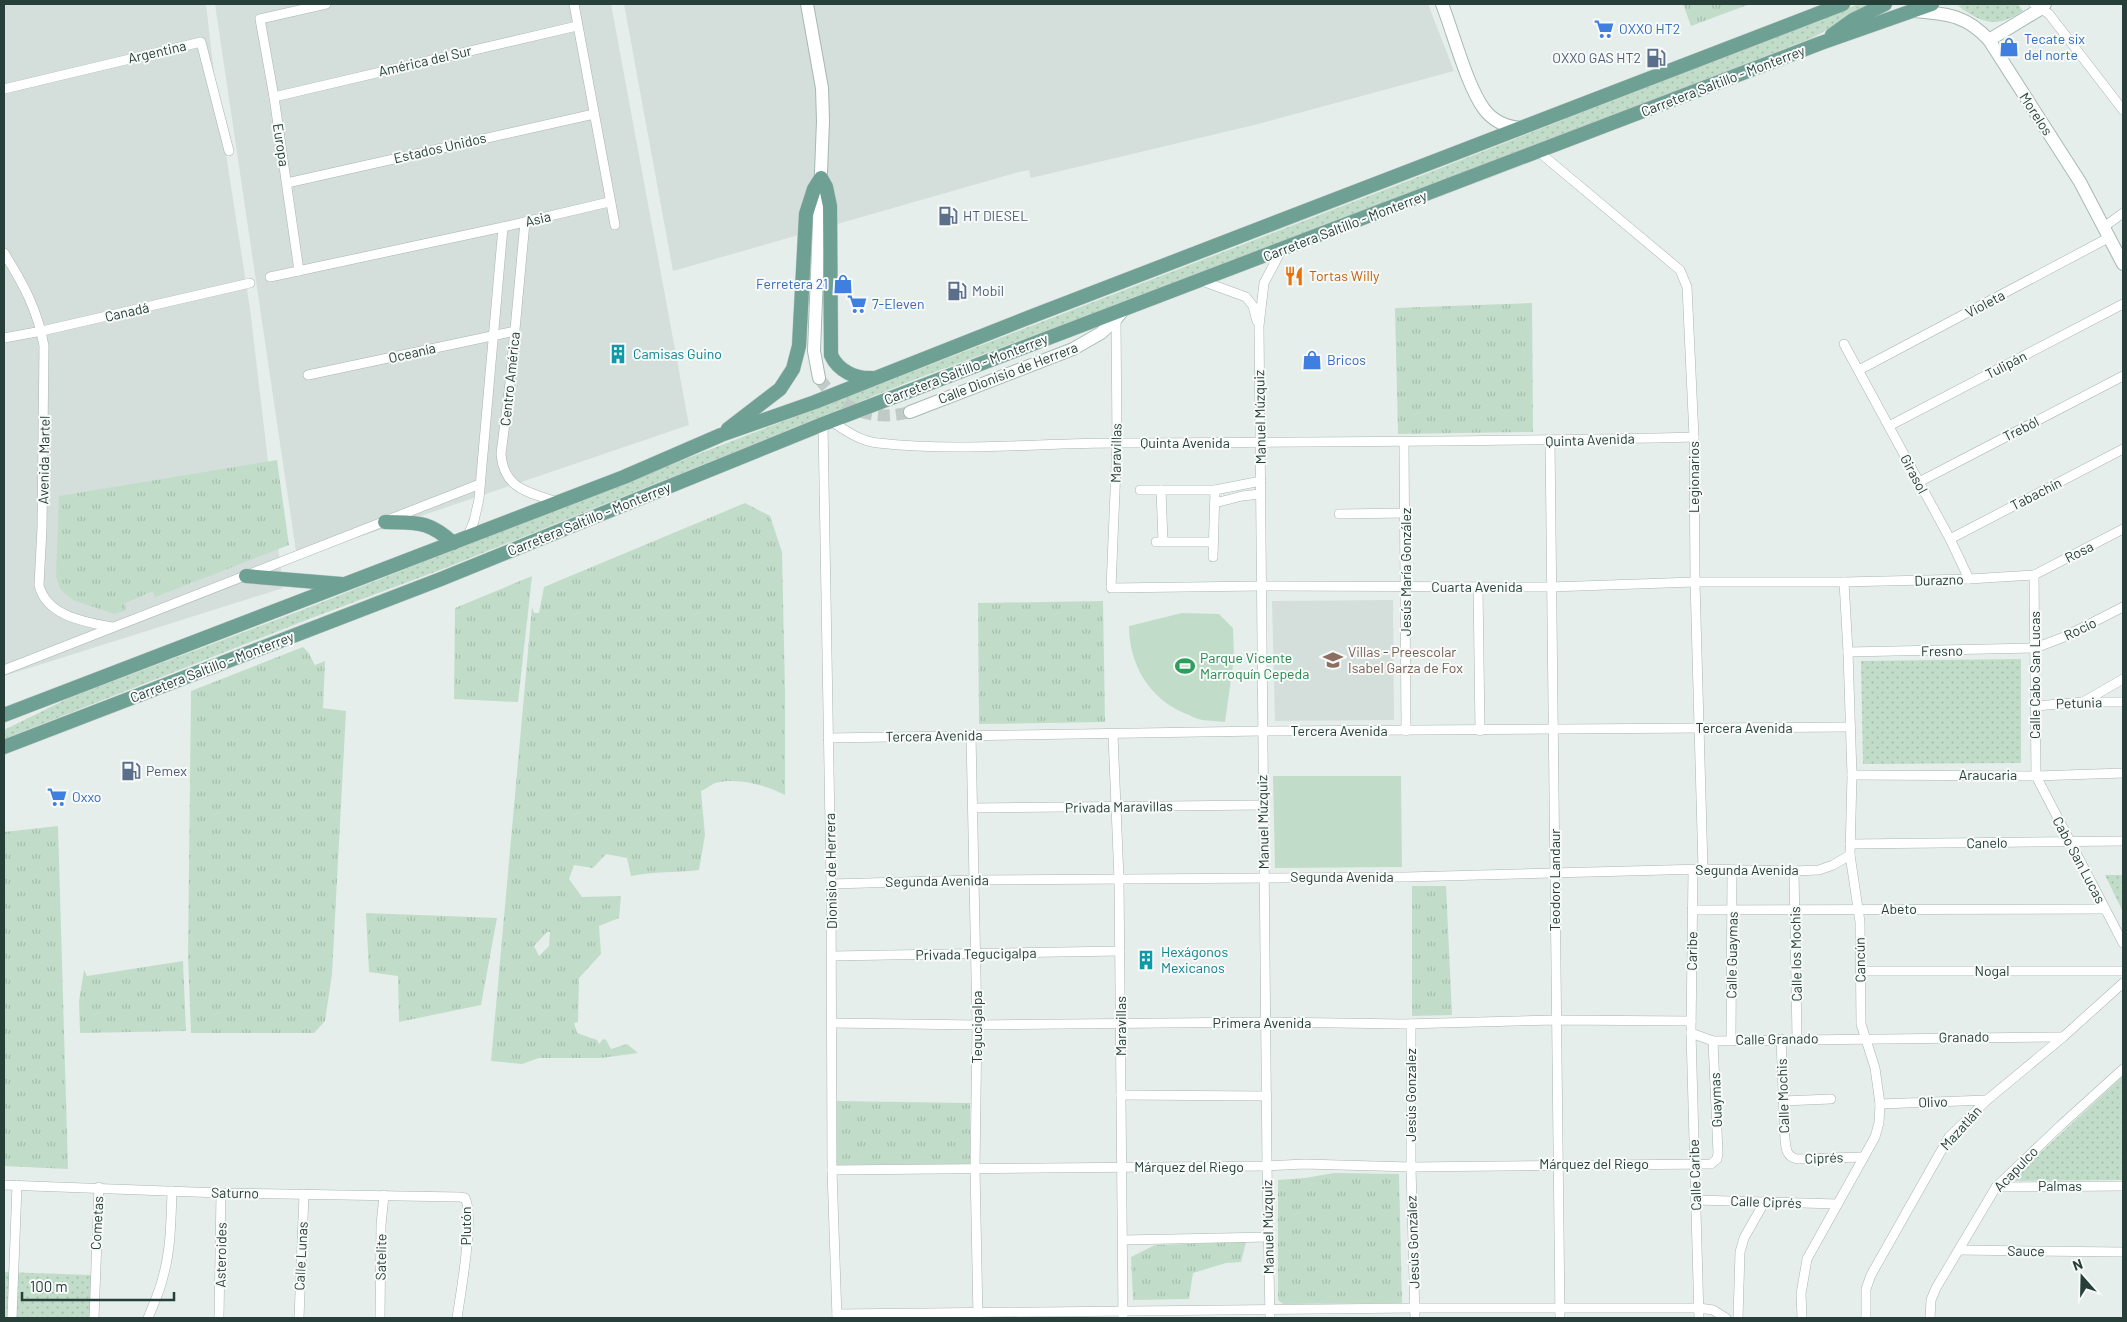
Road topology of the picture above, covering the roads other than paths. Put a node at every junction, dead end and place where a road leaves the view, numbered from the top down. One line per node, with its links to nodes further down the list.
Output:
1 (326, 4): 14 (street, Europa)
2 (574, 4): 10 (street)
3 (807, 4): 20 (street)
4 (1442, 4): 17 (street)
5 (1843, 4): 17 (main road, Carretera Saltillo - Monterrey)
6 (1885, 4): 12 (main road)
7 (1932, 4): 9 (main road, Carretera Saltillo - Monterrey)
8 (2041, 5): 11 (street); 15 (street)
9 (1913, 11): 11 (street, Morelos); 12 (main road, Carretera Saltillo - Monterrey)
10 (577, 26): 14 (street, América del Sur); 16 (street)
11 (1990, 40): 27 (street, Morelos)
12 (1821, 43): 19 (main road, Carretera Saltillo - Monterrey)
13 (4, 89): 18 (street, Argentina)
14 (274, 97): 21 (street, Europa)
15 (2123, 110)
16 (594, 114): 21 (street, Estados Unidos); 22 (street)
17 (1521, 128): 46 (main road, Carretera Saltillo - Monterrey)
18 (228, 151)
19 (1539, 152): 28 (main road, Carretera Saltillo - Monterrey); 52 (street, Legionarios)
20 (821, 178): 46 (main road); 47 (street); 51 (main road)
21 (287, 183): 31 (street, Europa)
22 (610, 202): 24 (street, Asia); 25 (street)
23 (2123, 213): 27 (street, Violeta)
24 (525, 222): 26 (street, Asia); 39 (street, Centro América)
25 (615, 225)
26 (503, 227): 31 (street, Asia); 40 (street, Centro América)
27 (2107, 232): 30 (street, Morelos); 43 (street, Violeta)
28 (1281, 251): 33 (main road, Carretera Saltillo - Monterrey); 37 (street, Manuel Múzquiz)
29 (4, 253): 38 (street, Avenida Martel)
30 (2122, 259)
31 (300, 271): 32 (street, Asia)
32 (270, 277)
33 (1202, 281): 36 (main road, Carretera Saltillo - Monterrey); 37 (street, Manuel Múzquiz)
34 (250, 283): 38 (street, Canadá)
35 (2123, 304): 50 (street, Tulipán)
36 (1120, 314): 48 (street, Calle Dionisio de Herrera); 49 (main road, Carretera Saltillo - Monterrey); 55 (street, Maravillas)
37 (1259, 326): 56 (street, Manuel Múzquiz)
38 (42, 331): 41 (street, Canadá); 88 (street, Avenida Martel)
39 (515, 331): 40 (street, Oceanía); 65 (street, Centro América)
40 (492, 334): 44 (street, Oceanía); 60 (street, Centro América)
41 (4, 338)
42 (1844, 344): 43 (street, Girasol)
43 (1859, 370): 50 (street, Girasol)
44 (308, 375)
45 (2123, 376): 59 (street, Treból)
46 (878, 377): 51 (main road, Carretera Saltillo - Monterrey)
47 (819, 378)
48 (910, 412)
49 (827, 422): 55 (street, Quinta Avenida); 107 (street, Dionisio de Herrera); 108 (main road, Carretera Saltillo - Monterrey)
50 (1889, 426): 59 (street, Girasol)
51 (721, 435): 65 (main road, Carretera Saltillo - Monterrey)
52 (1694, 437): 53 (street, Quinta Avenida); 79 (street, Legionarios)
53 (1550, 441): 54 (street, Quinta Avenida); 85 (street, Teodoro Landaur)
54 (1404, 442): 56 (street, Quinta Avenida); 67 (street, Jesús María González)
55 (1116, 443): 56 (street, Quinta Avenida); 86 (street, Maravillas)
56 (1261, 444): 58 (street, Manuel Múzquiz)
57 (2123, 449): 72 (street, Tabachín)
58 (1261, 481): 63 (street); 64 (street, Manuel Múzquiz)
59 (1918, 482): 72 (street, Girasol)
60 (480, 484): 69 (street); 71 (street, Centro América)
61 (1140, 490): 62 (street)
62 (1161, 490): 63 (street); 73 (street)
63 (1215, 490): 66 (street)
64 (1260, 494): 66 (street); 82 (street, Manuel Múzquiz)
65 (558, 502): 71 (main road, Carretera Saltillo - Monterrey)
66 (1215, 503): 73 (street)
67 (1406, 513): 68 (street); 83 (street, Jesús María González)
68 (1339, 514)
69 (385, 522): 74 (main road); 77 (street)
70 (2123, 528): 76 (street, Rosa)
71 (467, 538): 74 (main road, Carretera Saltillo - Monterrey)
72 (1950, 538): 78 (street, Girasol)
73 (1212, 542): 75 (street)
74 (453, 543): 81 (main road, Carretera Saltillo - Monterrey)
75 (1213, 557)
76 (2034, 575): 78 (street, Durazno); 89 (street, Calle Cabo San Lucas)
77 (246, 576): 81 (main road); 88 (street)
78 (1969, 579): 80 (street, Durazno)
79 (1695, 582): 80 (street, Cuarta Avenida); 85 (street, Cuarta Avenida); 100 (street, Legionarios)
80 (1844, 582): 90 (street, Cancún)
81 (346, 584): 93 (main road, Carretera Saltillo - Monterrey)
82 (1261, 586): 83 (street, Cuarta Avenida); 86 (street, Cuarta Avenida); 102 (street, Manuel Múzquiz)
83 (1406, 587): 84 (street, Cuarta Avenida); 103 (street, Jesús María González)
84 (1478, 587): 85 (street, Cuarta Avenida); 104 (street)
85 (1550, 587): 101 (street, Teodoro Landaur)
86 (1111, 588)
87 (2123, 607): 89 (street, Rocío)
88 (112, 627): 91 (street)
89 (2035, 648): 90 (street, Fresno); 96 (street, Calle Cabo San Lucas)
90 (1848, 652): 99 (street, Cancún)
91 (4, 670)
92 (2123, 679): 94 (street)
93 (81, 686): 97 (main road, Carretera Saltillo - Monterrey); 98 (main road)
94 (2083, 702): 95 (street, Petunia); 96 (street, Petunia)
95 (2123, 702)
96 (2036, 706): 111 (street, Calle Cabo San Lucas)
97 (4, 715)
98 (4, 725)
99 (1850, 727): 100 (street, Tercera Avenida); 110 (street, Cancún)
100 (1698, 728): 101 (street, Tercera Avenida); 119 (street, Legionarios)
101 (1554, 730): 104 (street, Tercera Avenida); 122 (street, Teodoro Landaur)
102 (1262, 731): 103 (street, Tercera Avenida); 106 (street, Tercera Avenida); 112 (street, Manuel Múzquiz)
103 (1406, 731): 104 (street, Tercera Avenida)
104 (1480, 731)
105 (971, 735): 106 (street, Tercera Avenida); 107 (street, Tercera Avenida); 114 (street, Tegucigalpa)
106 (1112, 735): 113 (street, Maravillas)
107 (828, 738): 126 (street, Dionisio de Herrera)
108 (4, 747)
109 (2123, 773): 111 (street, Araucaria)
110 (1852, 775): 111 (street, Araucaria); 117 (street, Cancún)
111 (2036, 776): 115 (street, Cabo San Lucas)
112 (1263, 805): 113 (street, Privada Maravillas); 123 (street, Manuel Múzquiz)
113 (1116, 807): 114 (street, Privada Maravillas); 124 (street, Maravillas)
114 (974, 808): 125 (street, Tegucigalpa)
115 (2070, 841): 116 (street, Canelo); 117 (street, Canelo); 130 (street, Cabo San Lucas)
116 (2123, 841)
117 (1850, 844): 118 (street, Cancún)
118 (1850, 855): 121 (street, Segunda Avenida); 129 (street, Cancún)
119 (1698, 869): 120 (street, Segunda Avenida); 122 (street, Segunda Avenida); 131 (street, Caribe)
120 (1732, 870): 121 (street, Segunda Avenida); 127 (street, Calle Guaymas)
121 (1794, 871): 128 (street, Calle los Mochis)
122 (1555, 873): 123 (street, Segunda Avenida); 139 (street, Teodoro Landaur)
123 (1264, 877): 124 (street, Segunda Avenida); 141 (street, Manuel Múzquiz)
124 (1119, 879): 125 (street, Segunda Avenida); 133 (street, Maravillas)
125 (974, 880): 126 (street, Segunda Avenida); 134 (street, Tegucigalpa)
126 (831, 884): 135 (street, Dionisio de Herrera)
127 (1733, 909): 128 (street, Abeto); 131 (street, Abeto); 152 (street, Calle Guaymas)
128 (1796, 909): 129 (street, Abeto); 148 (street, Calle los Mochis)
129 (1857, 909): 130 (street, Abeto); 136 (street, Cancún)
130 (2105, 909): 132 (street, Cabo San Lucas)
131 (1692, 910): 140 (street, Caribe)
132 (2123, 943)
133 (1120, 951): 134 (street, Privada Tegucigalpa); 143 (street, Maravillas)
134 (976, 953): 135 (street, Privada Tegucigalpa); 145 (street, Tegucigalpa)
135 (832, 956): 142 (street, Dionisio de Herrera)
136 (1861, 971): 137 (street, Nogal); 149 (street, Cancún)
137 (2123, 971)
138 (2123, 983): 147 (street, Mazatlán)
139 (1556, 1020): 140 (street, Primera Avenida); 144 (street, Primera Avenida); 164 (street, Teodoro Landaur)
140 (1691, 1021): 146 (street, Caribe)
141 (1266, 1022): 143 (street, Primera Avenida); 144 (street, Primera Avenida); 155 (street, Manuel Múzquiz)
142 (832, 1023): 145 (street, Primera Avenida); 169 (street, Dionisio de Herrera)
143 (1121, 1024): 145 (street, Primera Avenida); 154 (street, Maravillas)
144 (1411, 1024): 166 (street, Jesús Gonzalez)
145 (977, 1025): 168 (street, Tegucigalpa)
146 (1691, 1033): 151 (street, Calle Granado); 163 (street, Calle Caribe)
147 (2064, 1037): 149 (street, Granado); 157 (street, Mazatlán)
148 (1797, 1038): 149 (street, Calle Granado); 150 (street, Calle Granado)
149 (1864, 1038): 159 (street, Cancún)
150 (1781, 1039): 152 (street, Calle Granado); 158 (street, Calle Mochis)
151 (1713, 1040): 152 (street, Calle Granado); 162 (street, Guaymas)
152 (1730, 1040)
153 (2123, 1070): 174 (street, Acapulco)
154 (1121, 1095): 155 (street); 167 (street, Maravillas)
155 (1267, 1096): 165 (street, Manuel Múzquiz)
156 (1831, 1099): 158 (street)
157 (1986, 1100): 159 (street, Olivo); 206 (street, Mazatlán)
158 (1783, 1101): 160 (street, Calle Mochis)
159 (1880, 1104): 161 (street, Cancún)
160 (1787, 1154): 161 (street, Ciprés)
161 (1863, 1157): 182 (street, Cancún)
162 (1718, 1159): 163 (street, Márquez del Riego)
163 (1695, 1163): 164 (street, Márquez del Riego); 180 (street, Calle Caribe)
164 (1557, 1164): 166 (street, Márquez del Riego); 190 (street, Teodoro Landaur)
165 (1267, 1166): 166 (street, Márquez del Riego); 167 (street, Márquez del Riego); 183 (street, Manuel Múzquiz)
166 (1411, 1166): 187 (street, Jesús González)
167 (1120, 1167): 168 (street, Márquez del Riego); 184 (street, Maravillas)
168 (975, 1168): 169 (street, Márquez del Riego); 193 (street, Tegucigalpa)
169 (832, 1170): 192 (street, Dionisio de Herrera)
170 (4, 1185): 171 (street, Saturno)
171 (17, 1185): 173 (street, Saturno); 194 (street)
172 (2123, 1186): 174 (street, Palmas)
173 (99, 1187): 175 (street, Saturno); 195 (street, Cometas)
174 (1996, 1187): 185 (street, Acapulco)
175 (172, 1191): 176 (street, Saturno); 196 (street)
176 (221, 1193): 177 (street, Saturno); 197 (street, Asteroides)
177 (304, 1194): 178 (street, Saturno); 198 (street, Calle Lunas)
178 (384, 1195): 179 (street, Saturno); 199 (street, Satelite)
179 (465, 1198): 200 (street, Plutón)
180 (1696, 1200): 181 (street, Calle Ciprés); 188 (street, Calle Caribe)
181 (1765, 1201): 182 (street, Calle Ciprés); 204 (street)
182 (1837, 1204): 205 (street, Cancún)
183 (1268, 1237): 184 (street); 189 (street, Manuel Múzquiz)
184 (1123, 1240): 191 (street, Maravillas)
185 (1959, 1250): 186 (street, Sauce); 207 (street, Acapulco)
186 (2123, 1252)
187 (1415, 1308): 189 (street); 190 (street); 201 (street, Jesús González)
188 (1699, 1308): 190 (street); 202 (street, Calle Caribe); 203 (street)
189 (1270, 1314): 191 (street)
190 (1560, 1314)
191 (1123, 1315): 193 (street)
192 (837, 1316): 193 (street)
193 (978, 1316)
194 (12, 1318)
195 (94, 1318)
196 (148, 1318)
197 (219, 1318)
198 (299, 1318)
199 (380, 1318)
200 (457, 1318)
201 (1415, 1318)
202 (1699, 1318)
203 (1726, 1318)
204 (1738, 1318)
205 (1802, 1318)
206 (1866, 1318)
207 (1930, 1318)

